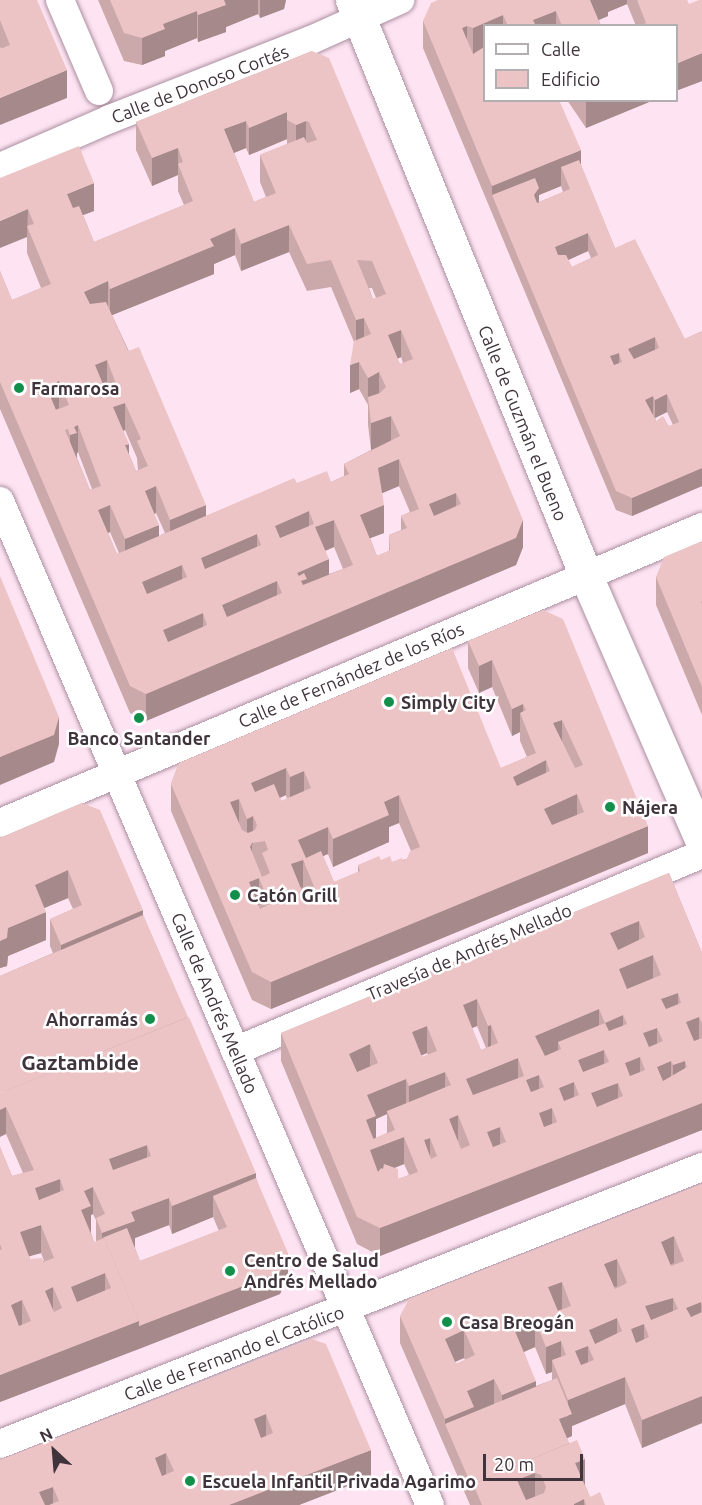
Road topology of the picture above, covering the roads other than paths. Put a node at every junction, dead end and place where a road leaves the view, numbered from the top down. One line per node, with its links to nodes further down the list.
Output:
1 (60, 0): 4 (street, Calle de Donoso Cortés)
2 (400, 0): 3 (street, Calle de Donoso Cortés)
3 (356, 8): 5 (street, Calle de Donoso Cortés); 8 (street, Calle de Guzmán el Bueno)
4 (99, 91)
5 (0, 166)
6 (0, 501): 9 (street, Calle de Andrés Mellado)
7 (702, 527): 8 (street, Calle de Fernández de los Ríos)
8 (586, 576): 9 (street, Calle de Fernández de los Ríos); 11 (street, Calle de Guzmán el Bueno)
9 (117, 774): 10 (street, Calle de Fernández de los Ríos); 13 (street, Calle de Andrés Mellado)
10 (0, 823)
11 (702, 842)
12 (702, 854): 13 (street, Travesía de Andrés Mellado)
13 (235, 1051): 15 (street, Calle de Andrés Mellado)
14 (702, 1167): 15 (street, Calle de Fernando el Católico)
15 (346, 1310): 16 (street, Calle de Fernando el Católico); 17 (street, Calle de Andrés Mellado)
16 (0, 1444)
17 (430, 1505)

